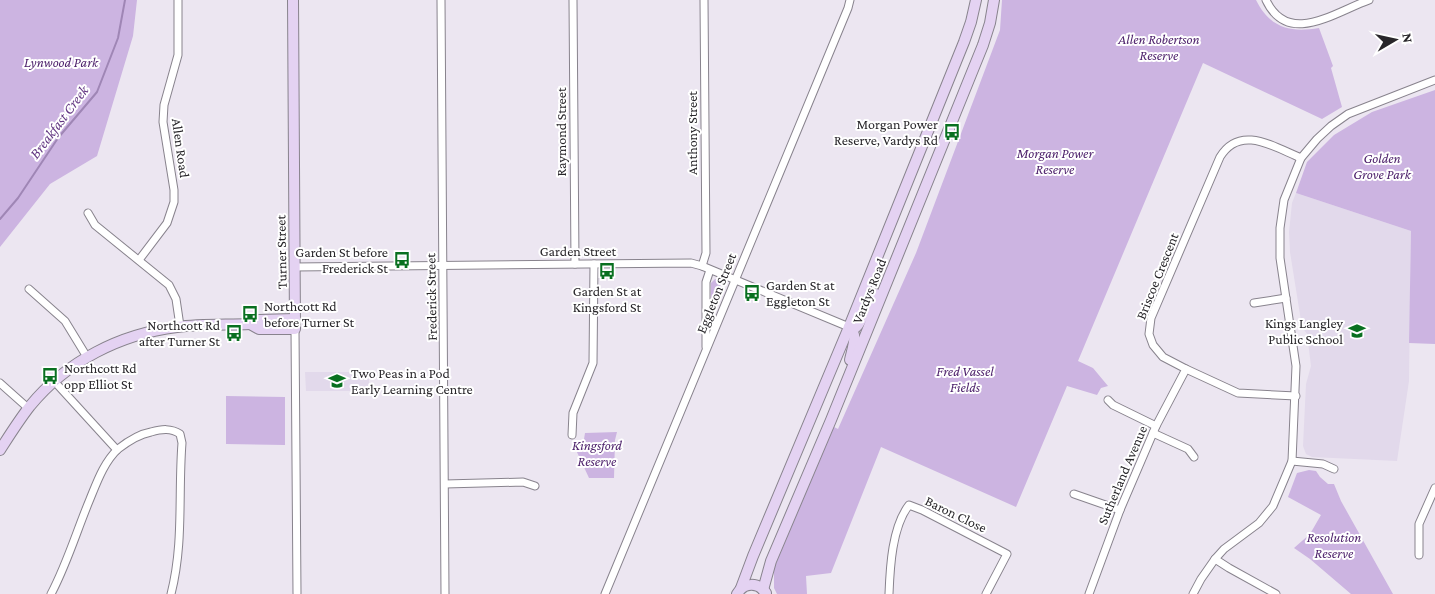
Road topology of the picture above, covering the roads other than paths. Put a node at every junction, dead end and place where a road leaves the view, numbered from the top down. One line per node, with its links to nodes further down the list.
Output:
1 (178, 0): 15 (street, Allen Road)
2 (293, 0): 20 (main road, Turner Street)
3 (441, 0): 18 (street, Frederick Street)
4 (573, 0): 16 (street, Raymond Street)
5 (704, 0): 19 (street, Anthony Street)
6 (850, 0): 22 (street, Eggleton Street)
7 (976, 0): 28 (main road, Vardys Road)
8 (994, 0): 14 (main road, Vardys Road)
9 (1266, 0): 10 (street)
10 (1366, 1)
11 (1435, 80): 12 (street)
12 (1301, 158): 24 (street); 31 (street, Briscoe Crescent)
13 (88, 213): 15 (street)
14 (897, 258): 28 (main road); 34 (main road, Vardys Road)
15 (139, 260): 27 (street)
16 (575, 264): 17 (street, Garden Street); 18 (street, Garden Street)
17 (594, 264): 19 (street, Garden Street); 40 (street)
18 (443, 265): 20 (street, Garden Street); 46 (street, Frederick Street)
19 (702, 266): 21 (street, Garden Street)
20 (295, 267): 26 (main road, Turner Street)
21 (710, 270): 22 (street, Garden Street); 29 (street)
22 (735, 280): 28 (street, Garden Street); 29 (street, Eggleton Street)
23 (29, 289): 30 (street)
24 (1286, 298): 25 (street); 35 (street)
25 (1254, 303)
26 (295, 324): 27 (main road); 55 (street, Turner Street)
27 (180, 326): 30 (main road)
28 (848, 327): 34 (main road); 53 (main road, Vardys Road)
29 (706, 353): 59 (street, Eggleton Street)
30 (87, 357): 32 (main road)
31 (1186, 370): 35 (street, Briscoe Crescent); 38 (street, Sutherland Avenue)
32 (54, 382): 37 (main road); 42 (street)
33 (0, 383): 37 (street)
34 (845, 386): 54 (main road, Vardys Road)
35 (1296, 396): 44 (street)
36 (1108, 400): 38 (street)
37 (28, 408): 41 (main road)
38 (1156, 426): 39 (street, Sutherland Avenue)
39 (1153, 433): 43 (street); 50 (street, Sutherland Avenue)
40 (572, 435)
41 (0, 450)
42 (117, 450): 56 (street); 57 (street)
43 (1194, 457)
44 (1292, 461): 45 (street); 52 (street)
45 (1334, 469)
46 (445, 484): 47 (street); 58 (street, Frederick Street)
47 (535, 486)
48 (1435, 488): 51 (street)
49 (1074, 494): 50 (street)
50 (1120, 510): 62 (street, Sutherland Avenue)
51 (1418, 555)
52 (1215, 559): 63 (street); 64 (street)
53 (739, 591): 54 (main road)
54 (765, 592)
55 (297, 593)
56 (51, 594)
57 (171, 594)
58 (445, 594)
59 (605, 594)
60 (889, 594): 61 (street, Baron Close)
61 (986, 594)
62 (1089, 594)
63 (1193, 594)
64 (1276, 594)

